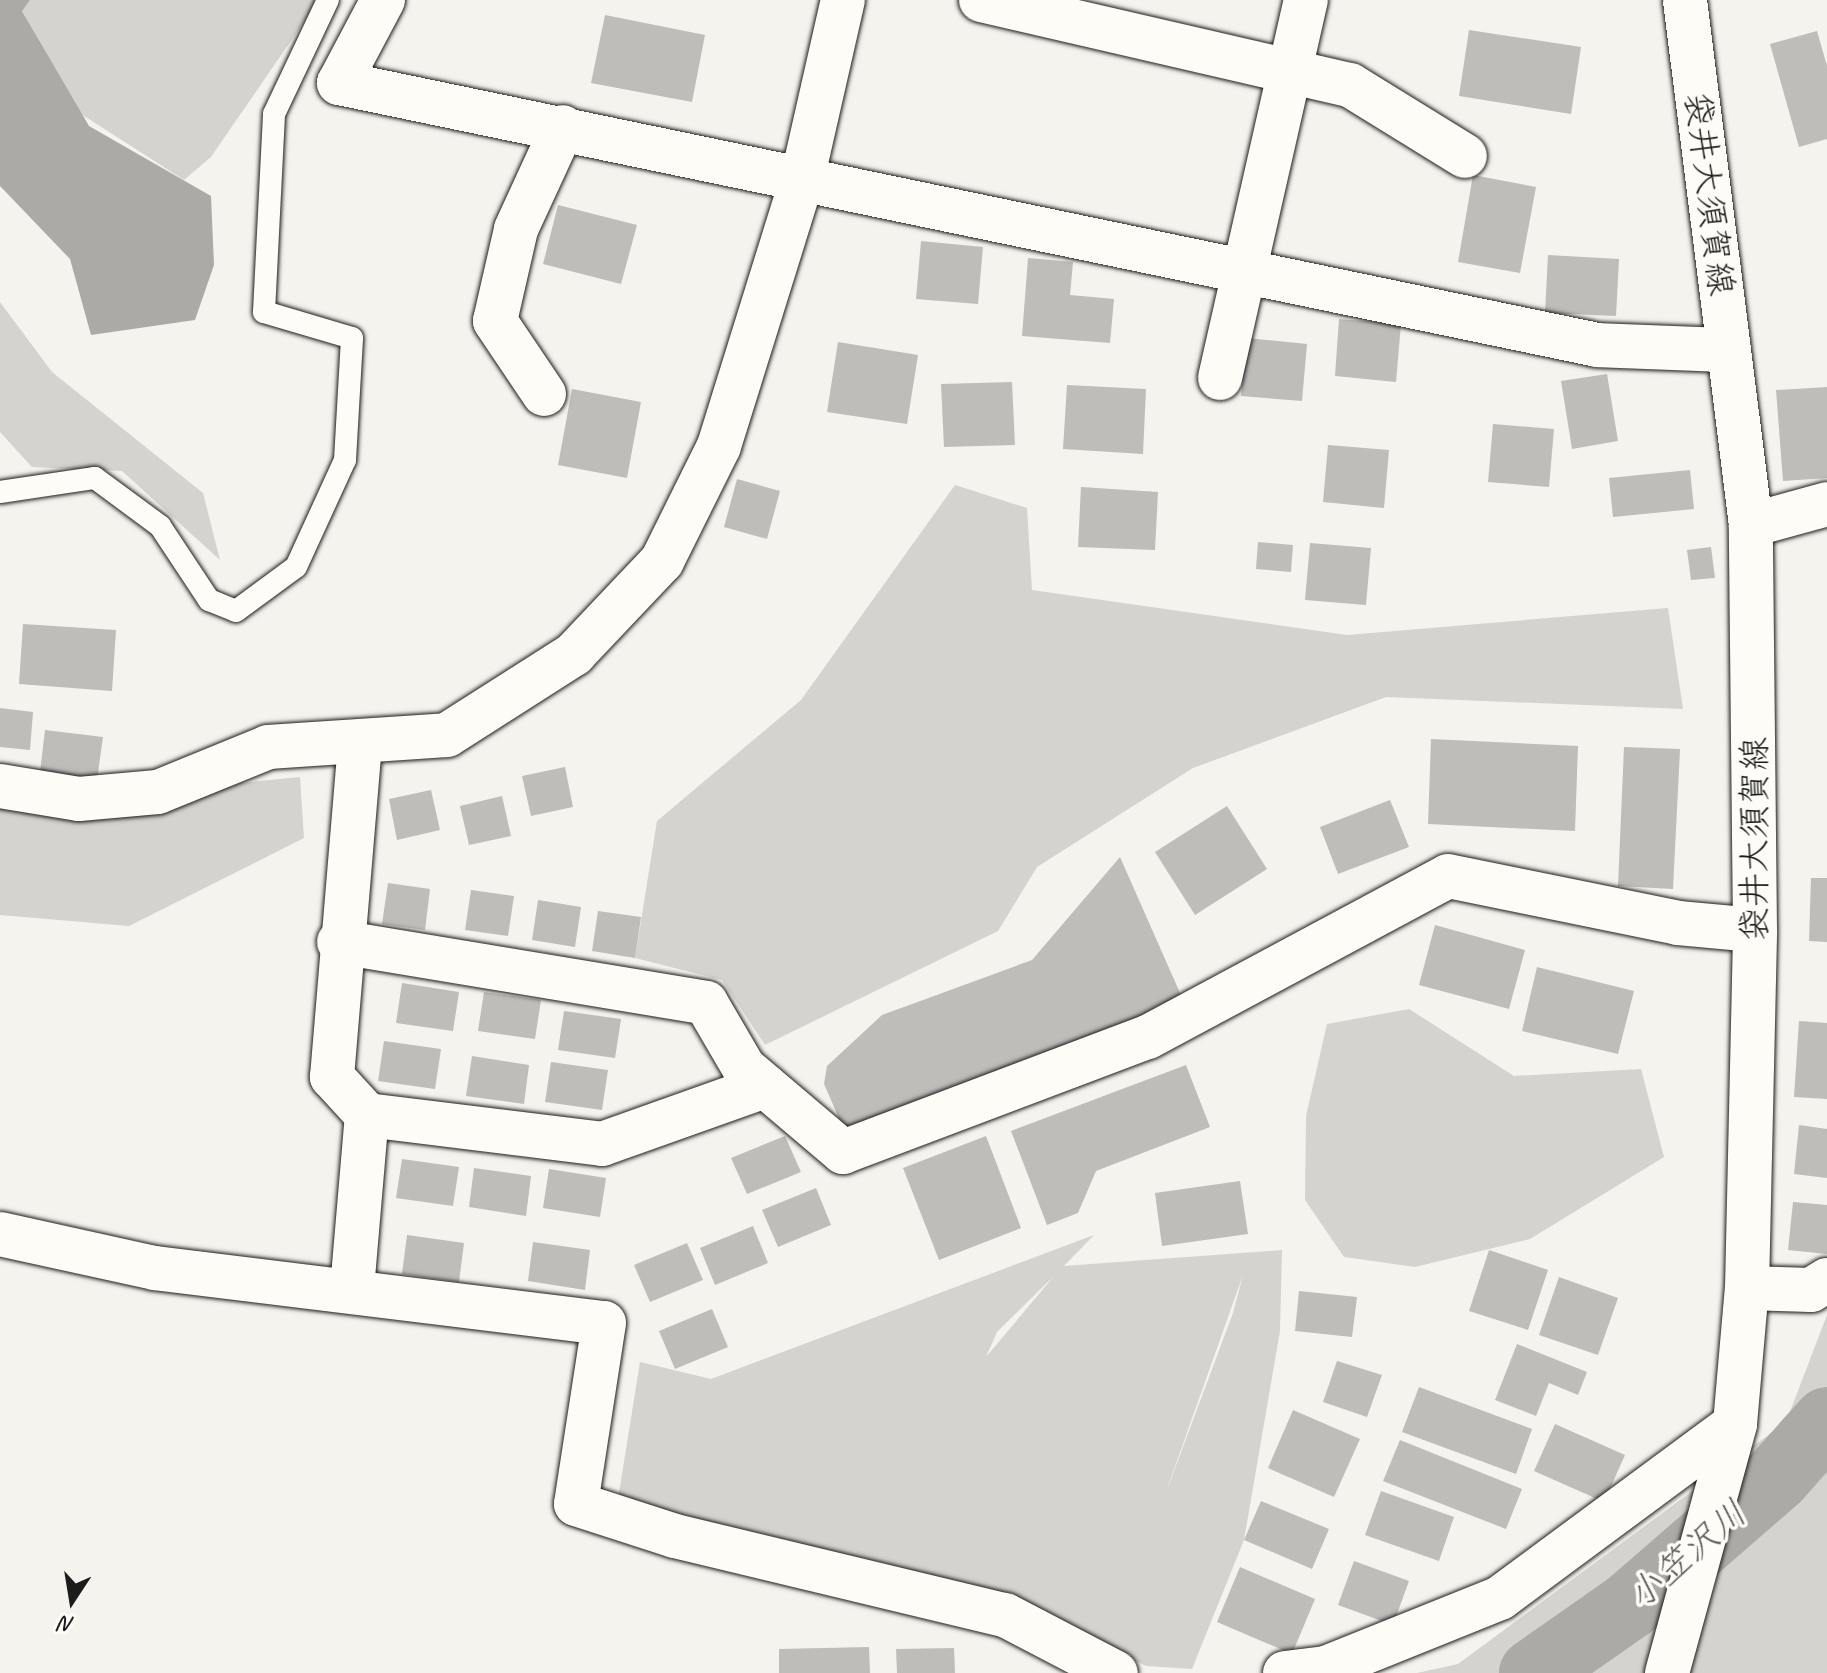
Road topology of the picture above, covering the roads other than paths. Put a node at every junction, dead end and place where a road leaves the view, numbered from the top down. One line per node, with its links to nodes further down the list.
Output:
1 (328, 0): 15 (lane)
2 (383, 0): 8 (street)
3 (843, 0): 10 (street)
4 (981, 0): 7 (street)
5 (1306, 0): 7 (street)
6 (1685, 0): 12 (street, 袋井大須賀線)
7 (1295, 70): 9 (street); 11 (street)
8 (563, 127): 10 (street); 14 (street)
9 (1465, 156)
10 (802, 180): 11 (street); 18 (street)
11 (1247, 272): 12 (street); 13 (street)
12 (1729, 350): 17 (street, 袋井大須賀線)
13 (1220, 378)
14 (544, 394)
15 (0, 492)
16 (1827, 504): 17 (street)
17 (1751, 525): 20 (street, 袋井大須賀線)
18 (360, 741): 19 (street); 21 (street)
19 (0, 786)
20 (1755, 930): 22 (street); 26 (street, 袋井大須賀線)
21 (339, 942): 22 (street); 23 (street)
22 (765, 1086): 23 (street)
23 (367, 1115): 27 (street)
24 (0, 1234): 27 (street)
25 (1827, 1280): 26 (street)
26 (1747, 1288): 28 (street, 袋井大須賀線)
27 (352, 1289): 30 (street)
28 (1735, 1424): 29 (street, 袋井大須賀線); 31 (street)
29 (1669, 1669)
30 (1116, 1673)
31 (1285, 1673)

